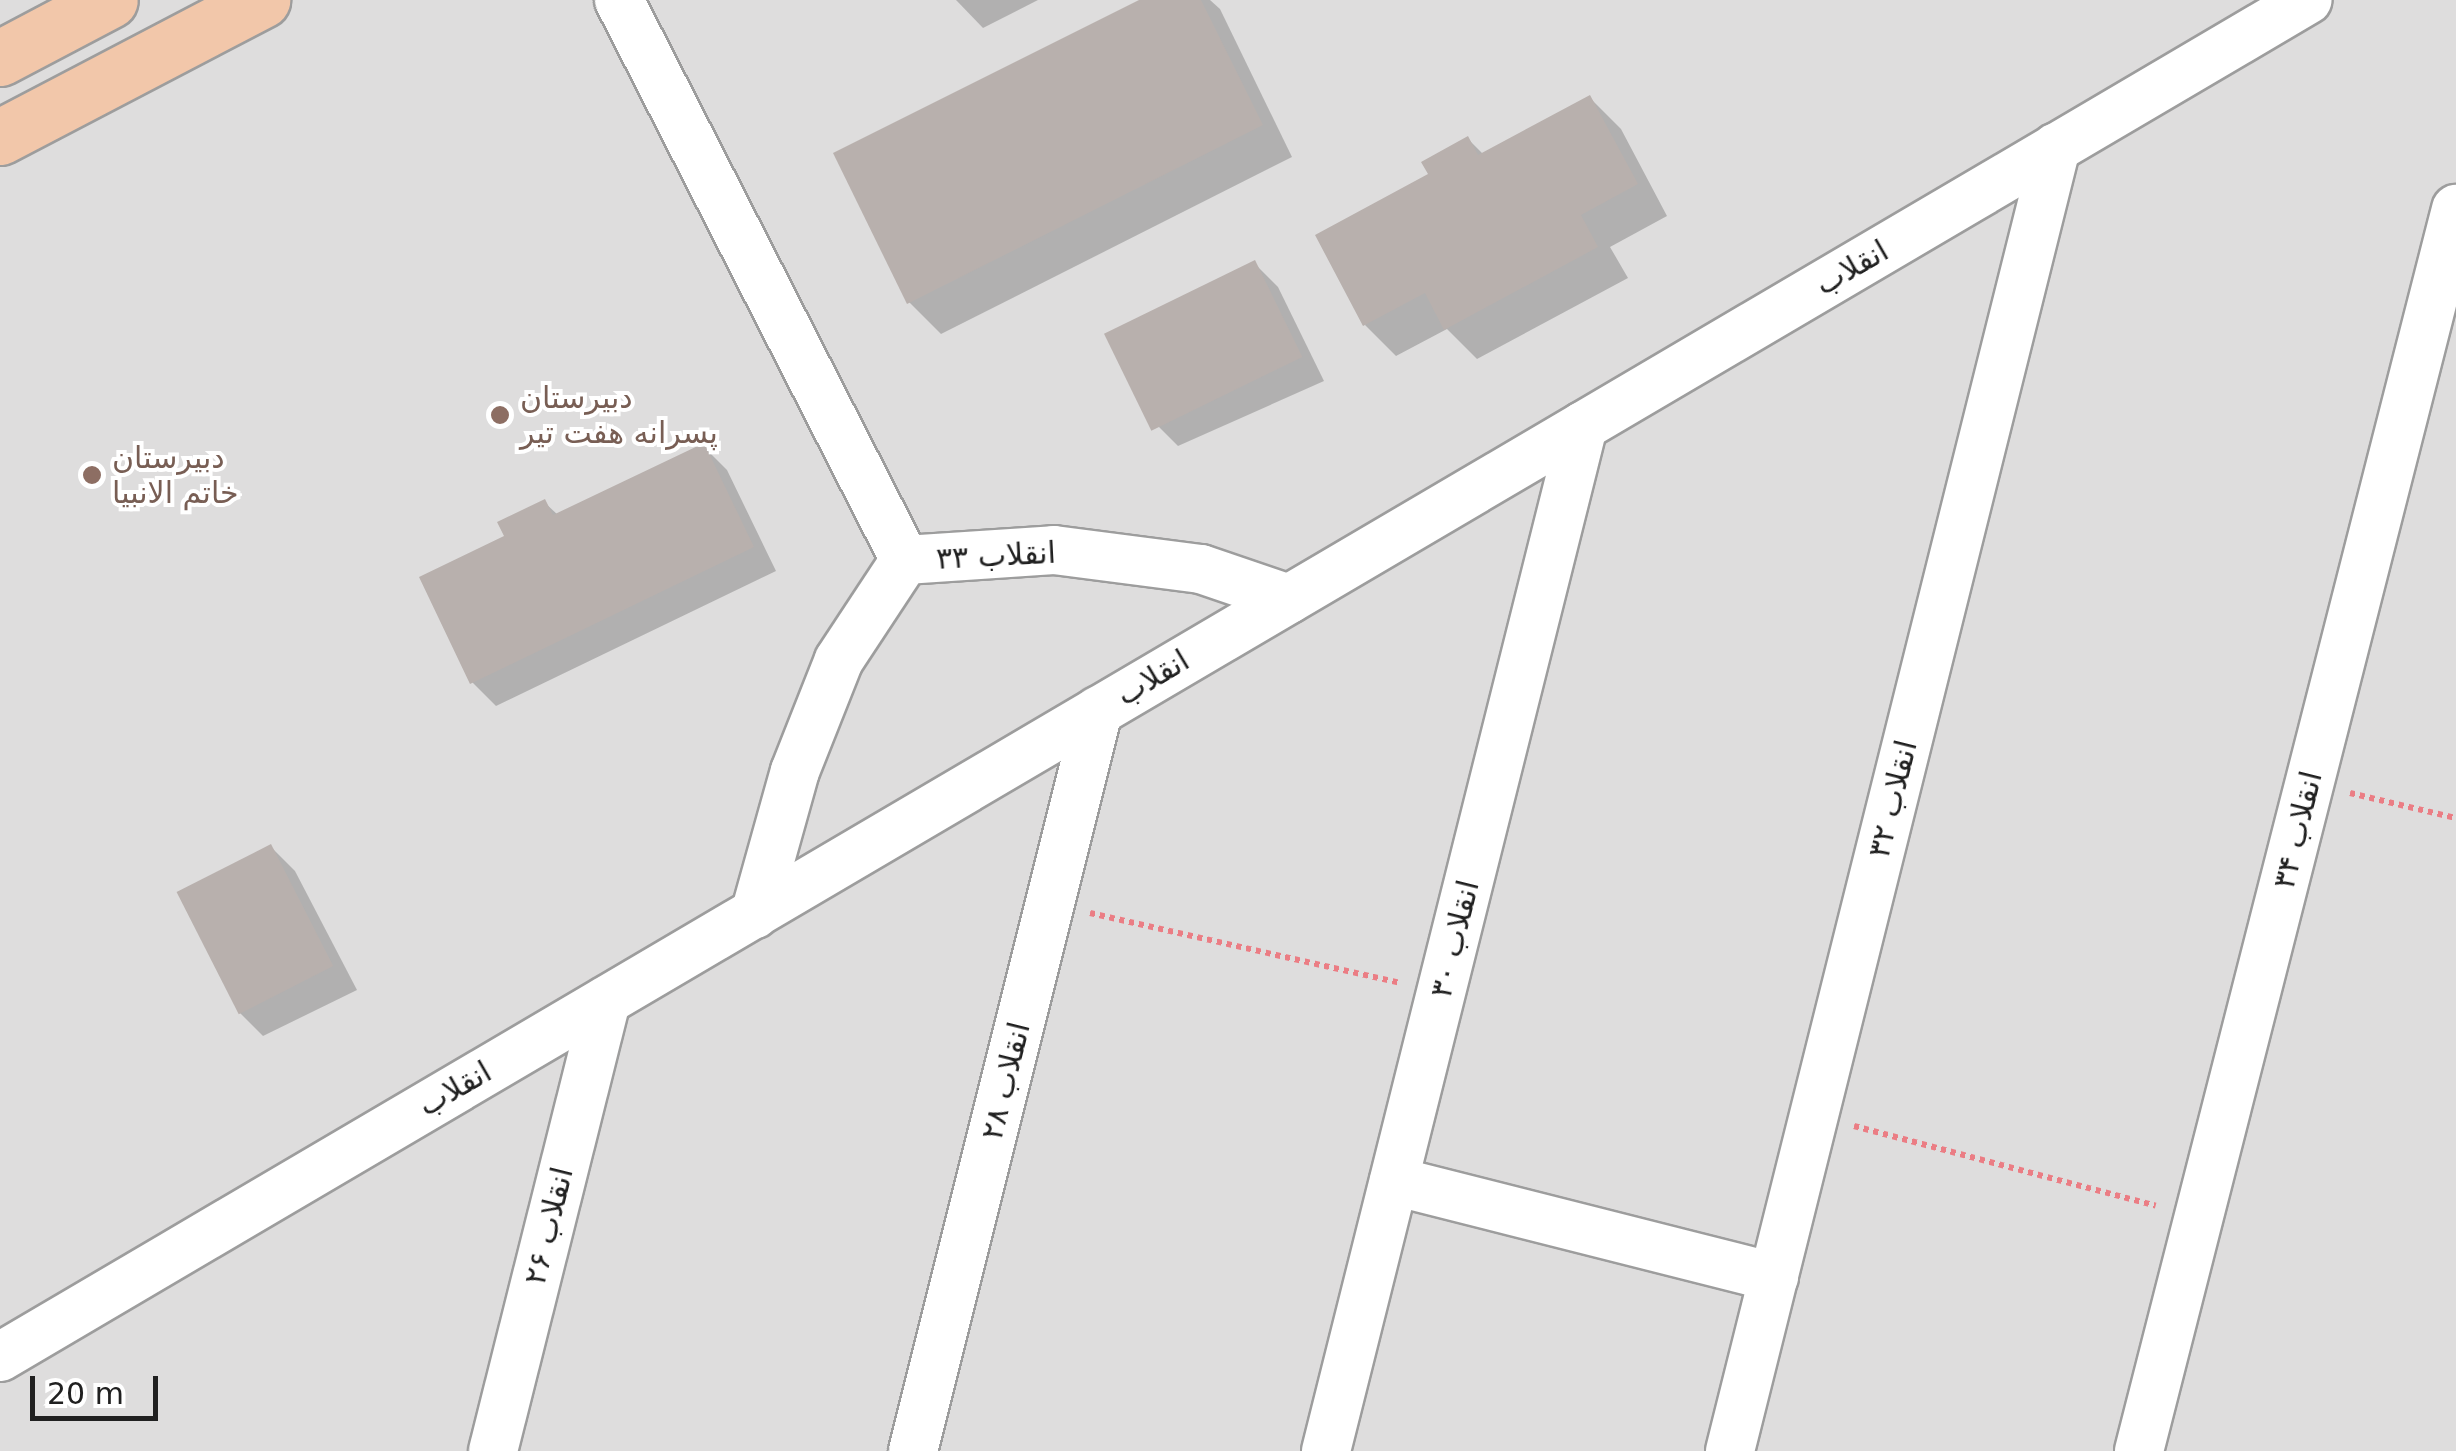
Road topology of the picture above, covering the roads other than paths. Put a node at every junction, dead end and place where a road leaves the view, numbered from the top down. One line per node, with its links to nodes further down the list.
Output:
1 (110, 0): 5 (main road)
2 (262, 0): 6 (main road)
3 (619, 0): 10 (street)
4 (2307, 0): 7 (street, انقلاب)
5 (0, 58)
6 (0, 137)
7 (2056, 148): 9 (street, انقلاب); 16 (street, انقلاب ۳۲)
8 (2456, 210): 22 (street, انقلاب ۳۴)
9 (1583, 426): 11 (street, انقلاب); 15 (street, انقلاب ۳۰)
10 (905, 560): 11 (street, انقلاب ۳۳); 13 (street, انقلاب ۳۳)
11 (1289, 598): 12 (street, انقلاب)
12 (1098, 711): 13 (street, انقلاب); 19 (street, انقلاب ۲۸)
13 (755, 914): 14 (street, انقلاب)
14 (606, 1001): 17 (street, انقلاب); 18 (street, انقلاب ۲۶)
15 (1394, 1180): 16 (street); 20 (street, انقلاب ۳۰)
16 (1774, 1277): 21 (street, انقلاب ۳۲)
17 (0, 1357)
18 (493, 1451)
19 (913, 1451)
20 (1326, 1451)
21 (1730, 1451)
22 (2139, 1451)

